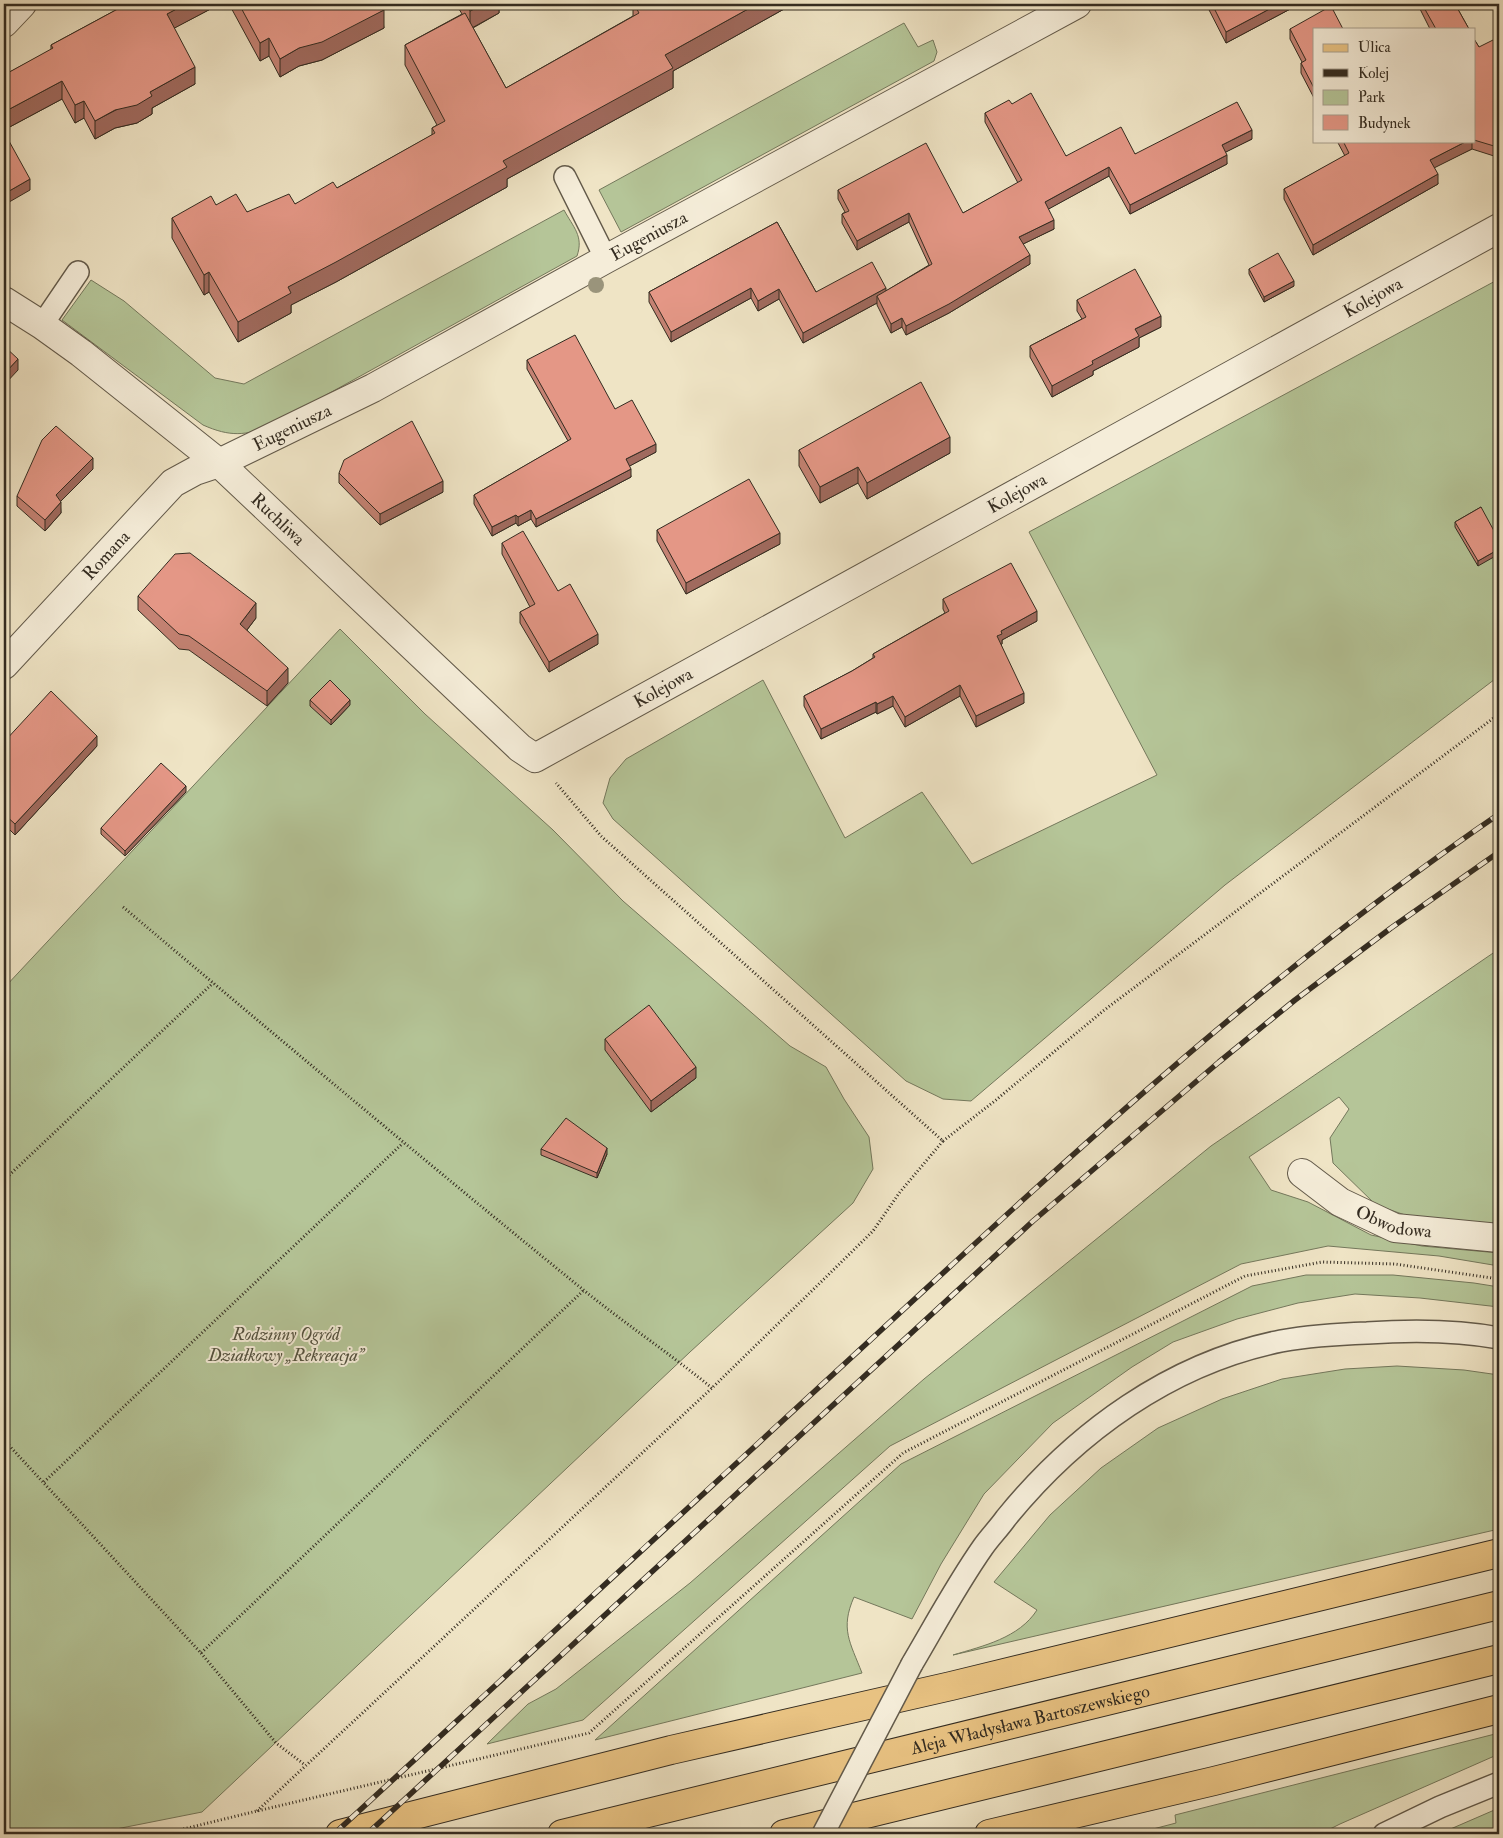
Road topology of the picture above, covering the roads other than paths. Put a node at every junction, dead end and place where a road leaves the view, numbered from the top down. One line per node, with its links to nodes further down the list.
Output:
1 (22, 4): 3 (street)
2 (1077, 4): 6 (street, Eugeniusza)
3 (4, 23)
4 (566, 177): 6 (lane)
5 (1499, 228): 12 (street, Kolejowa)
6 (606, 259): 10 (street, Eugeniusza)
7 (78, 272): 9 (lane)
8 (4, 301): 9 (street, Ruchliwa)
9 (42, 325): 10 (street, Ruchliwa)
10 (219, 463): 11 (street, Romana); 12 (street, Ruchliwa)
11 (4, 665)
12 (535, 758)
13 (1302, 1173): 14 (street, Obwodowa)
14 (1499, 1238)
15 (1499, 1338): 24 (lane, bridge)
16 (1499, 1553): 21 (main road)
17 (1499, 1605): 22 (main road, Aleja Władysława Bartoszewskiego)
18 (1499, 1660): 23 (main road)
19 (1499, 1709): 25 (main road)
20 (1499, 1783): 26 (lane)
21 (340, 1834)
22 (562, 1834)
23 (784, 1834)
24 (823, 1834)
25 (989, 1834)
26 (1384, 1834)

